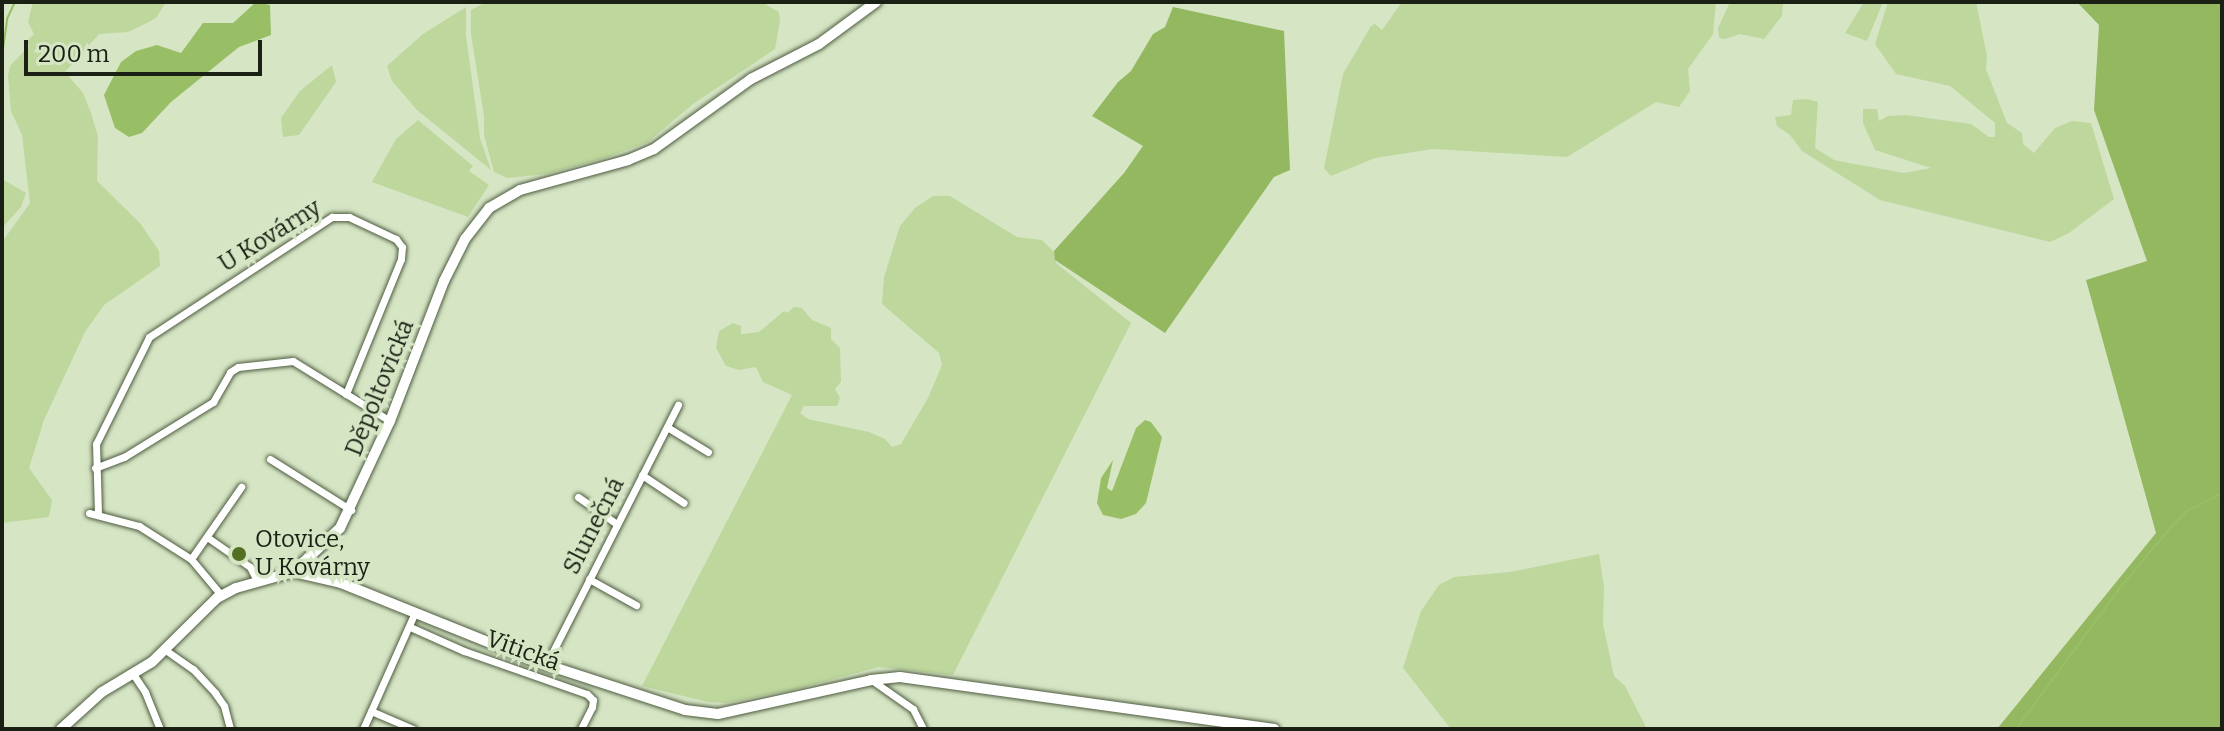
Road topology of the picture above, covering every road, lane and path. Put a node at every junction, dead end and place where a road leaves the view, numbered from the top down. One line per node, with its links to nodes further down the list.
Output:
1 (876, 2): 4 (street, Děpoltovická)
2 (346, 394): 4 (street); 8 (street); 8 (street, U Kovárny)
3 (678, 405): 5 (street, Slunečná)
4 (390, 421): 13 (street, Děpoltovická)
5 (667, 427): 6 (street); 9 (street, Slunečná)
6 (708, 452)
7 (270, 459): 13 (street)
8 (95, 468): 16 (street, U Kovárny)
9 (642, 475): 12 (street); 14 (street, Slunečná)
10 (241, 487): 15 (street)
11 (578, 497): 14 (street)
12 (684, 503)
13 (351, 510): 17 (street, Děpoltovická)
14 (617, 524): 18 (street, Slunečná)
15 (207, 537): 16 (street); 19 (street)
16 (191, 559): 20 (street)
17 (293, 572): 19 (street, Děpoltovická); 22 (street, Děpoltovická)
18 (589, 579): 21 (street); 25 (street, Slunečná)
19 (257, 581): 20 (street, Děpoltovická)
20 (221, 595): 24 (street, Děpoltovická)
21 (636, 605)
22 (415, 612): 23 (street); 25 (street, Děpoltovická)
23 (410, 627): 28 (street); 34 (street, Vitická)
24 (164, 649): 26 (street, Děpoltovická); 31 (street)
25 (546, 665): 27 (street, Děpoltovická)
26 (133, 674): 29 (street, Děpoltovická); 30 (street)
27 (871, 680): 35 (street); 36 (street, Děpoltovická)
28 (371, 711): 32 (street); 33 (street)
29 (61, 729)
30 (160, 729)
31 (230, 729)
32 (363, 729)
33 (413, 729)
34 (581, 729)
35 (923, 729)
36 (1274, 729)

